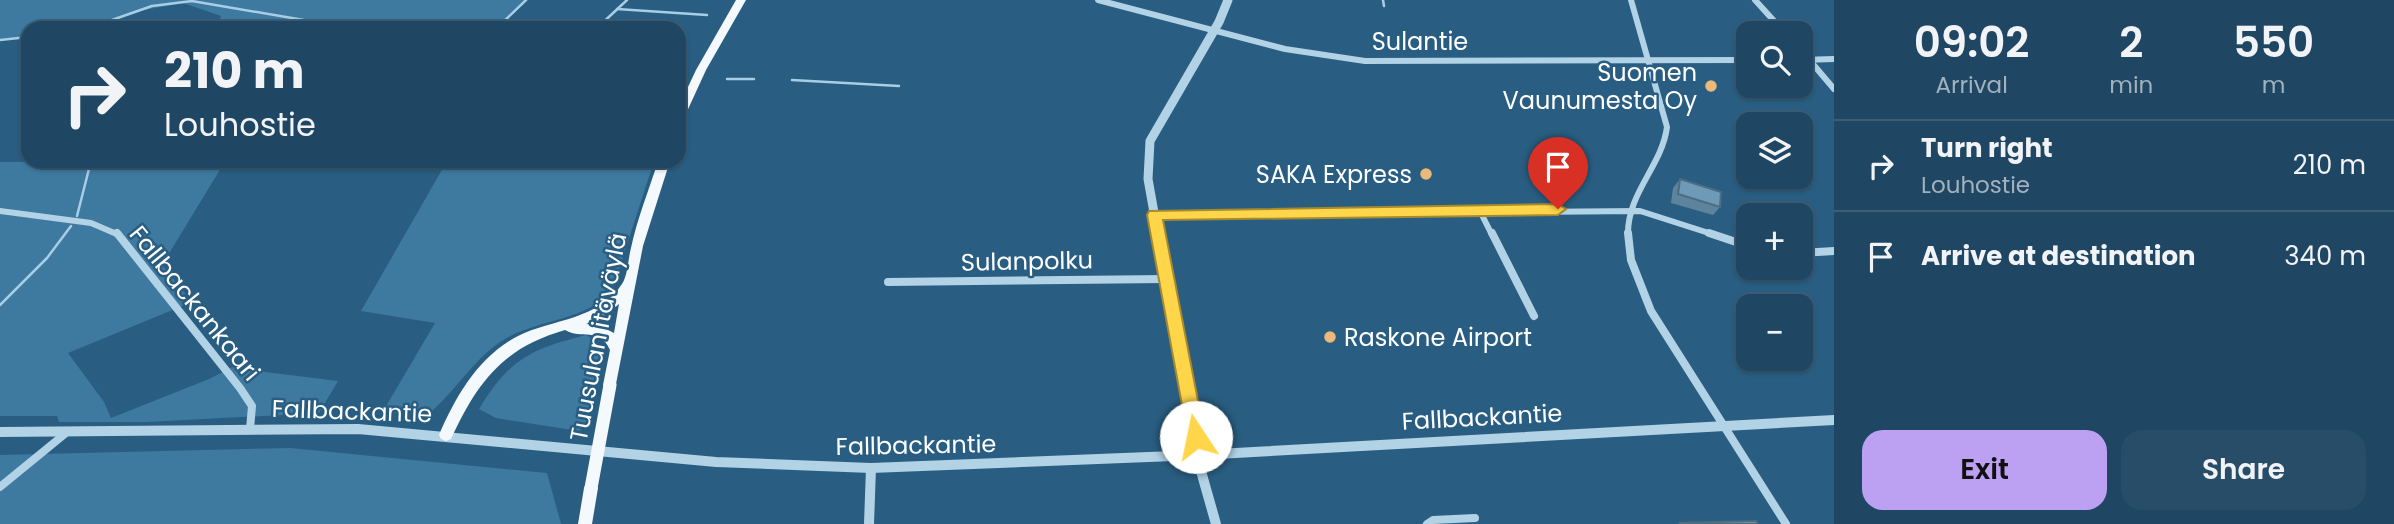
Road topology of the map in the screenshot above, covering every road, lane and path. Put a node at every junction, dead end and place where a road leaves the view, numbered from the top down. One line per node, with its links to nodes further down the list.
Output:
1 (741, 0): 14 (main road)
2 (1098, 0): 7 (street, Sulantie)
3 (1227, 0): 7 (street)
4 (1631, 0): 11 (street)
5 (1755, 0): 6 (street)
6 (1774, 21)
7 (1213, 30): 11 (street, Sulantie); 19 (street)
8 (1834, 59): 10 (street)
9 (1736, 60): 11 (street, Sulantie)
10 (1813, 60)
11 (1650, 61): 16 (street)
12 (1813, 69): 13 (street)
13 (1834, 89)
14 (686, 103)
15 (662, 168): 25 (main road, Tuusulan itäväylä)
16 (1629, 210): 18 (street); 20 (street); 30 (street)
17 (0, 211): 31 (street, Fallbackankaari)
18 (1480, 211): 19 (street); 26 (street)
19 (1154, 215): 23 (street)
20 (1736, 242)
21 (1834, 251): 22 (street)
22 (1813, 252)
23 (1166, 279): 24 (street, Sulanpolku); 35 (street)
24 (888, 282)
25 (628, 286): 27 (main road); 28 (main road, Tuusulan itäväylä)
26 (1534, 316)
27 (566, 327): 28 (main road); 34 (main road)
28 (617, 349): 39 (main road, Tuusulan itäväylä, bridge)
29 (1834, 420): 30 (street, Fallbackantie)
30 (1724, 426): 35 (street, Fallbackantie); 43 (street)
31 (250, 429): 33 (street, Fallbackantie); 34 (street, Fallbackantie)
32 (0, 432): 33 (street, Fallbackantie)
33 (66, 433): 37 (street)
34 (446, 435): 36 (street, Fallbackantie)
35 (1199, 455): 36 (street, Fallbackantie); 41 (street)
36 (871, 468): 40 (street)
37 (0, 487)
38 (1475, 518): 42 (street)
39 (585, 524)
40 (869, 524)
41 (1216, 524)
42 (1427, 524)
43 (1786, 524)

